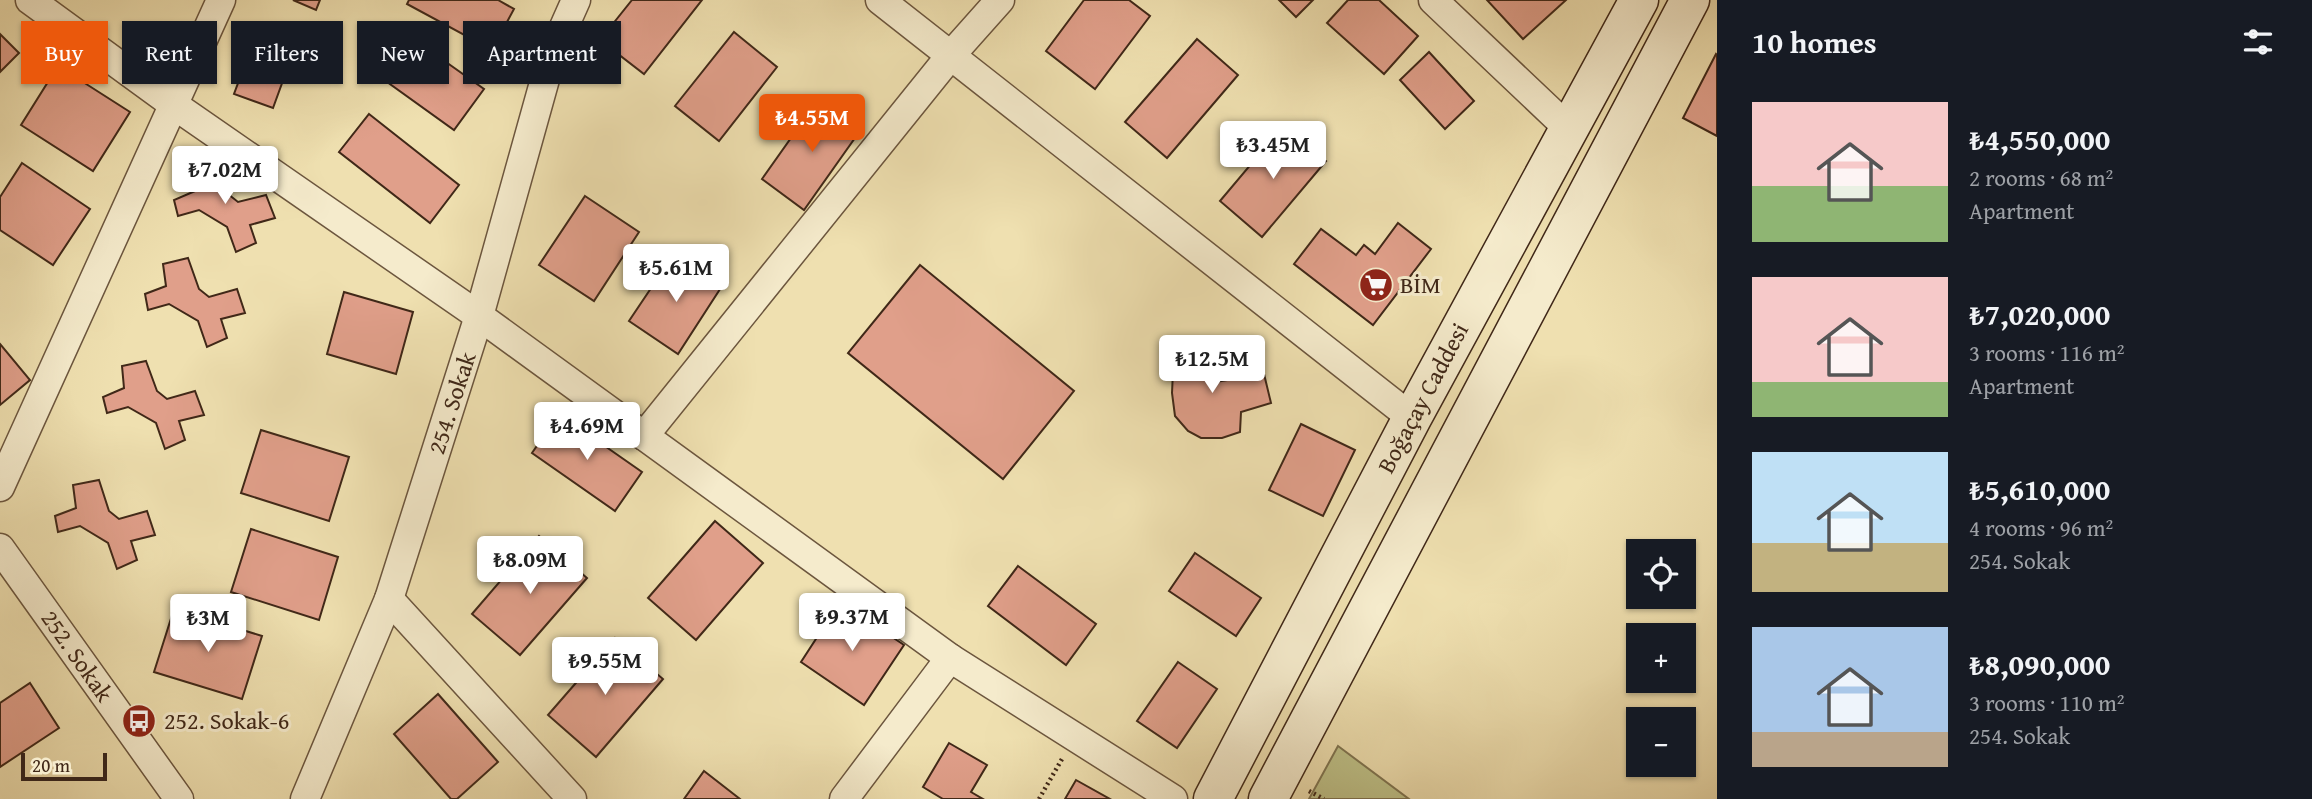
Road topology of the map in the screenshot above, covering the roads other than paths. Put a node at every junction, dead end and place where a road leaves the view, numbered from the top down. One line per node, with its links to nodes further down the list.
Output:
1 (30, 0): 10 (street)
2 (221, 0): 10 (street)
3 (576, 0): 12 (street, 254. Sokak)
4 (880, 0): 9 (street)
5 (1000, 0): 9 (street)
6 (1433, 0): 11 (street)
7 (1639, 0): 11 (main road, Boğaçay Caddesi)
8 (1690, 0): 25 (main road, Boğaçay Caddesi)
9 (951, 55): 13 (street); 14 (street)
10 (174, 104): 12 (street); 15 (street)
11 (1568, 128): 13 (main road, Boğaçay Caddesi)
12 (479, 316): 14 (street); 17 (street, 254. Sokak)
13 (1412, 418): 24 (main road, Boğaçay Caddesi)
14 (644, 436): 18 (street)
15 (0, 487)
16 (0, 548): 19 (street, 252. Sokak)
17 (389, 599): 20 (street, 254. Sokak); 21 (street)
18 (950, 657): 22 (street); 23 (street)
19 (179, 799)
20 (305, 799)
21 (572, 799)
22 (844, 799)
23 (1173, 799)
24 (1213, 799)
25 (1268, 799)

